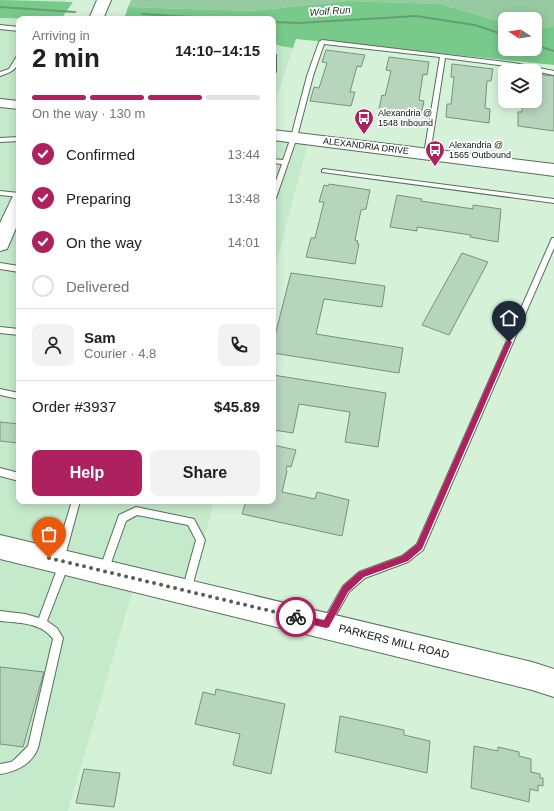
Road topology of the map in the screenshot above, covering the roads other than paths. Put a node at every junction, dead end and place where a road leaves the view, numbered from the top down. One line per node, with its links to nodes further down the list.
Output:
1 (104, 0): 2 (main road)
2 (97, 16)
3 (0, 27): 4 (lane)
4 (16, 29)
5 (443, 56): 7 (lane); 12 (lane); 15 (lane)
6 (16, 62): 8 (lane)
7 (554, 73)
8 (0, 74)
9 (0, 103): 10 (street)
10 (16, 105)
11 (276, 135): 12 (main road, ALEXANDRIA DRIVE)
12 (294, 137): 15 (main road, ALEXANDRIA DRIVE); 17 (lane)
13 (16, 139): 14 (lane)
14 (0, 140)
15 (427, 154): 18 (main road, ALEXANDRIA DRIVE)
16 (276, 161): 17 (lane)
17 (285, 162): 20 (lane)
18 (554, 170)
19 (324, 171): 23 (lane)
20 (276, 189)
21 (0, 193): 22 (lane)
22 (16, 195)
23 (554, 201)
24 (554, 240): 40 (lane)
25 (0, 266): 26 (lane)
26 (16, 269)
27 (0, 330): 28 (lane)
28 (16, 332)
29 (0, 392): 30 (lane)
30 (16, 395)
31 (0, 472): 32 (lane)
32 (16, 476)
33 (75, 504): 35 (lane)
34 (0, 547): 35 (main road, PARKERS MILL ROAD)
35 (62, 561): 36 (main road, PARKERS MILL ROAD); 39 (lane)
36 (104, 571): 37 (main road, PARKERS MILL ROAD); 37 (lane)
37 (187, 591): 40 (main road, PARKERS MILL ROAD)
38 (0, 616): 39 (lane)
39 (42, 623): 42 (lane)
40 (326, 625): 41 (main road, PARKERS MILL ROAD)
41 (554, 683)
42 (0, 769)

